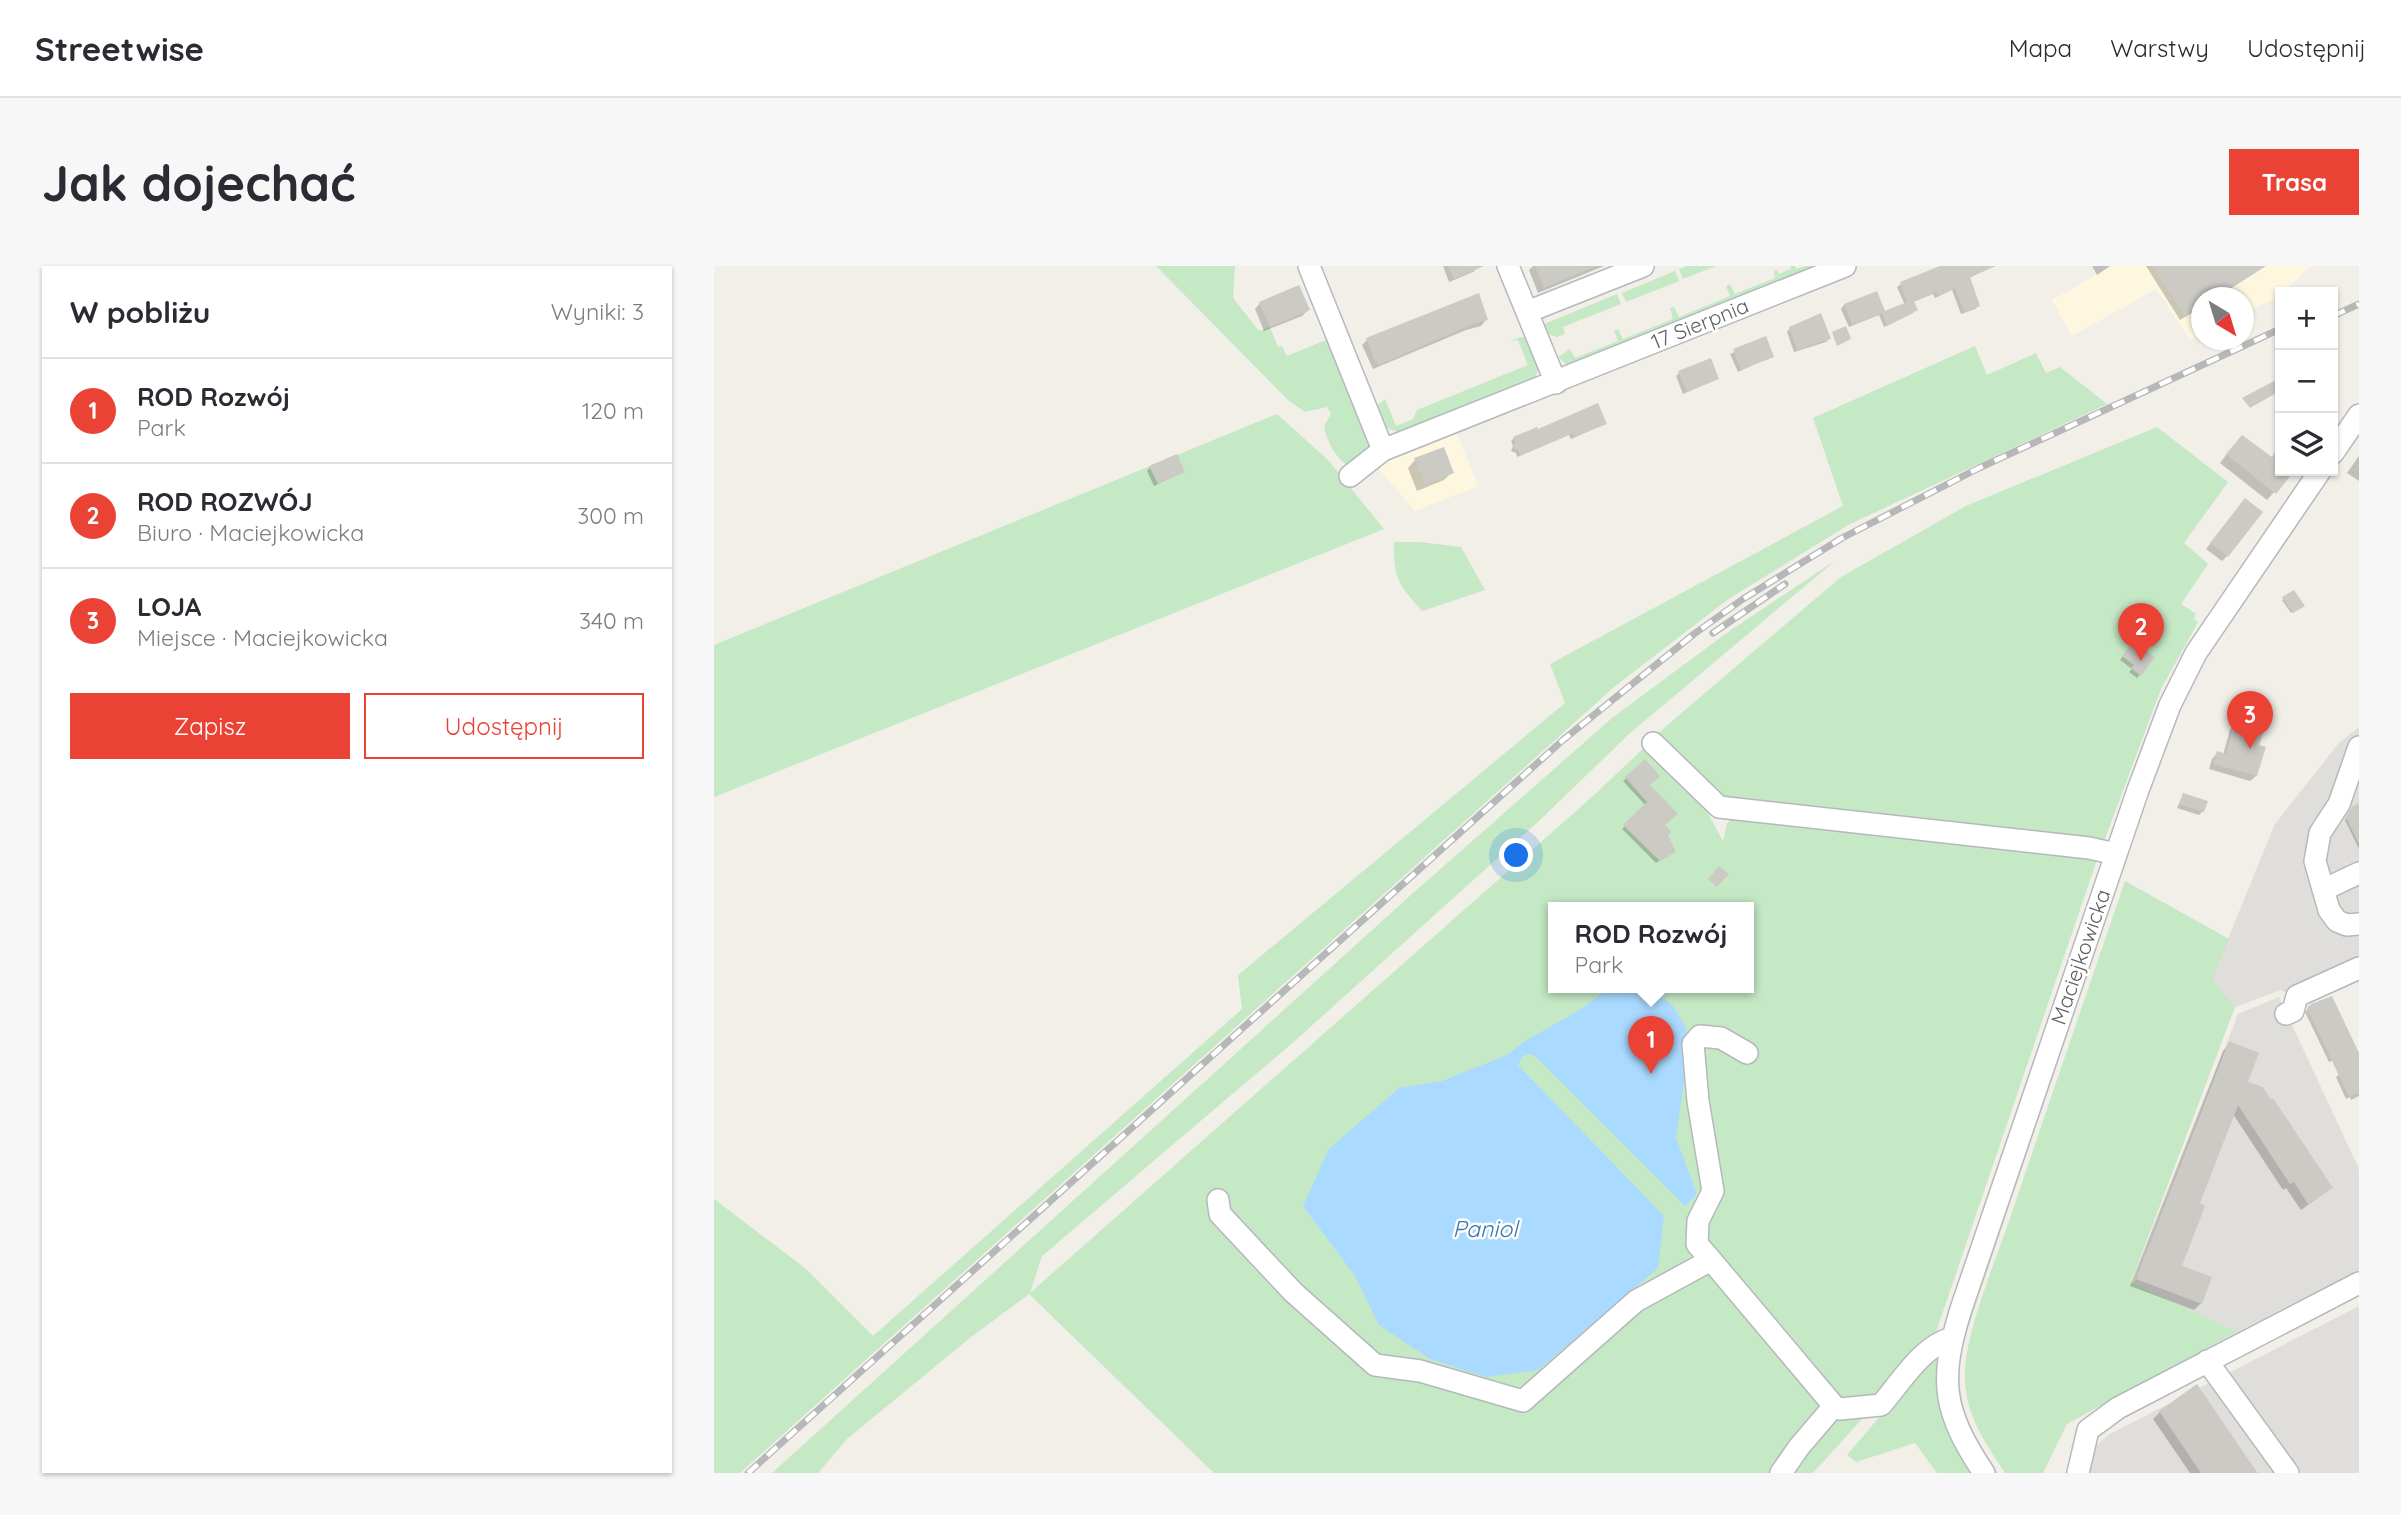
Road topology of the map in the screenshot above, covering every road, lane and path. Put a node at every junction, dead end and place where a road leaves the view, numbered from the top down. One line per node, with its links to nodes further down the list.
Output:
1 (1309, 266): 9 (street)
2 (1508, 266): 5 (street)
3 (1643, 266): 5 (street)
4 (1845, 266): 6 (street, 17 Sierpnia)
5 (1524, 321): 6 (street)
6 (1556, 383): 9 (street, 17 Sierpnia)
7 (2359, 415): 8 (street)
8 (2338, 446)
9 (1383, 450): 10 (street, 17 Sierpnia)
10 (1350, 475)
11 (2317, 476): 14 (street, Maciejkowicka)
12 (1653, 743): 14 (street)
13 (2359, 747): 16 (street)
14 (2116, 854): 24 (street, Maciejkowicka)
15 (2359, 873): 16 (street)
16 (2323, 890): 17 (street)
17 (2359, 924)
18 (2359, 968): 19 (street)
19 (2286, 1014)
20 (1747, 1053): 22 (street)
21 (1218, 1200): 22 (street)
22 (1711, 1260): 26 (street)
23 (2359, 1283): 25 (street)
24 (1952, 1338): 26 (street); 28 (street, Maciejkowicka)
25 (2207, 1361): 29 (street); 30 (street)
26 (1834, 1406): 27 (street)
27 (1781, 1473)
28 (1984, 1473)
29 (2078, 1473)
30 (2288, 1473)

